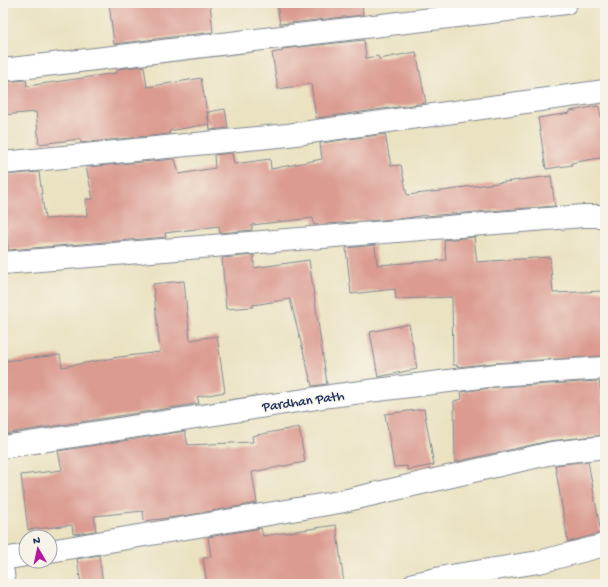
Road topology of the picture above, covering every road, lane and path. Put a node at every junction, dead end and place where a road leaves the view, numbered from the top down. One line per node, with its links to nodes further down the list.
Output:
1 (566, 3): 2 (street)
2 (3, 70)
3 (605, 91): 4 (street)
4 (3, 163)
5 (605, 216): 6 (street)
6 (3, 263)
7 (605, 368): 8 (street, Pardhan Path)
8 (3, 447)
9 (605, 447): 11 (street)
10 (605, 545): 16 (street)
11 (58, 550)
12 (18, 556): 13 (street)
13 (3, 559)
14 (3, 573): 15 (street)
15 (4, 584)
16 (414, 584)

